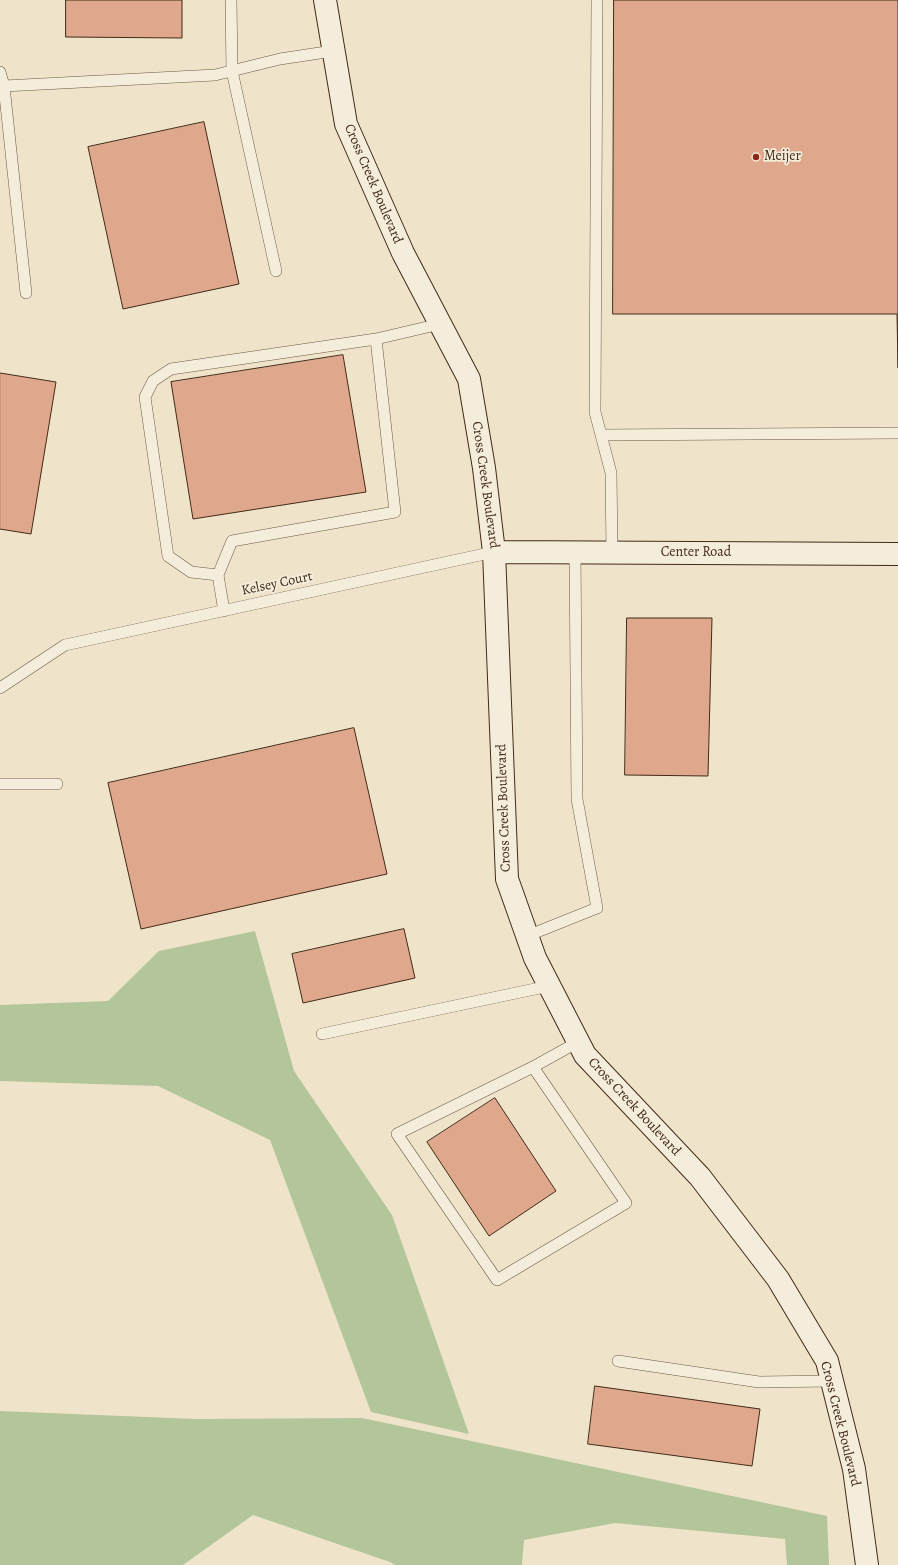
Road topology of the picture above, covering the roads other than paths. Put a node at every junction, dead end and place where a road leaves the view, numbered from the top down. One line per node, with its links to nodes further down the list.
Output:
1 (231, 0): 5 (lane)
2 (325, 0): 4 (street, Cross Creek Boulevard)
3 (597, 0): 13 (lane)
4 (333, 51): 5 (lane); 10 (street, Cross Creek Boulevard)
5 (232, 71): 7 (lane); 8 (lane)
6 (0, 72): 7 (lane)
7 (4, 86): 9 (lane)
8 (276, 271)
9 (26, 293)
10 (440, 324): 11 (lane); 14 (street, Cross Creek Boulevard)
11 (376, 339): 18 (lane); 18 (lane)
12 (898, 433): 13 (lane)
13 (601, 435): 15 (lane)
14 (494, 552): 16 (street, Center Road); 19 (lane, Kelsey Court); 23 (street, Cross Creek Boulevard)
15 (612, 552): 16 (street, Center Road); 17 (street, Center Road)
16 (575, 553): 23 (lane)
17 (898, 554)
18 (218, 575): 19 (lane)
19 (224, 611): 20 (lane, Kelsey Court)
20 (0, 688)
21 (0, 784): 22 (lane)
22 (57, 784)
23 (527, 936): 24 (street, Cross Creek Boulevard)
24 (549, 986): 25 (lane); 26 (street, Cross Creek Boulevard)
25 (322, 1034)
26 (578, 1042): 27 (lane); 29 (street, Cross Creek Boulevard)
27 (533, 1067): 27 (lane)
28 (618, 1361): 29 (lane)
29 (832, 1381): 30 (street, Cross Creek Boulevard)
30 (867, 1565)

